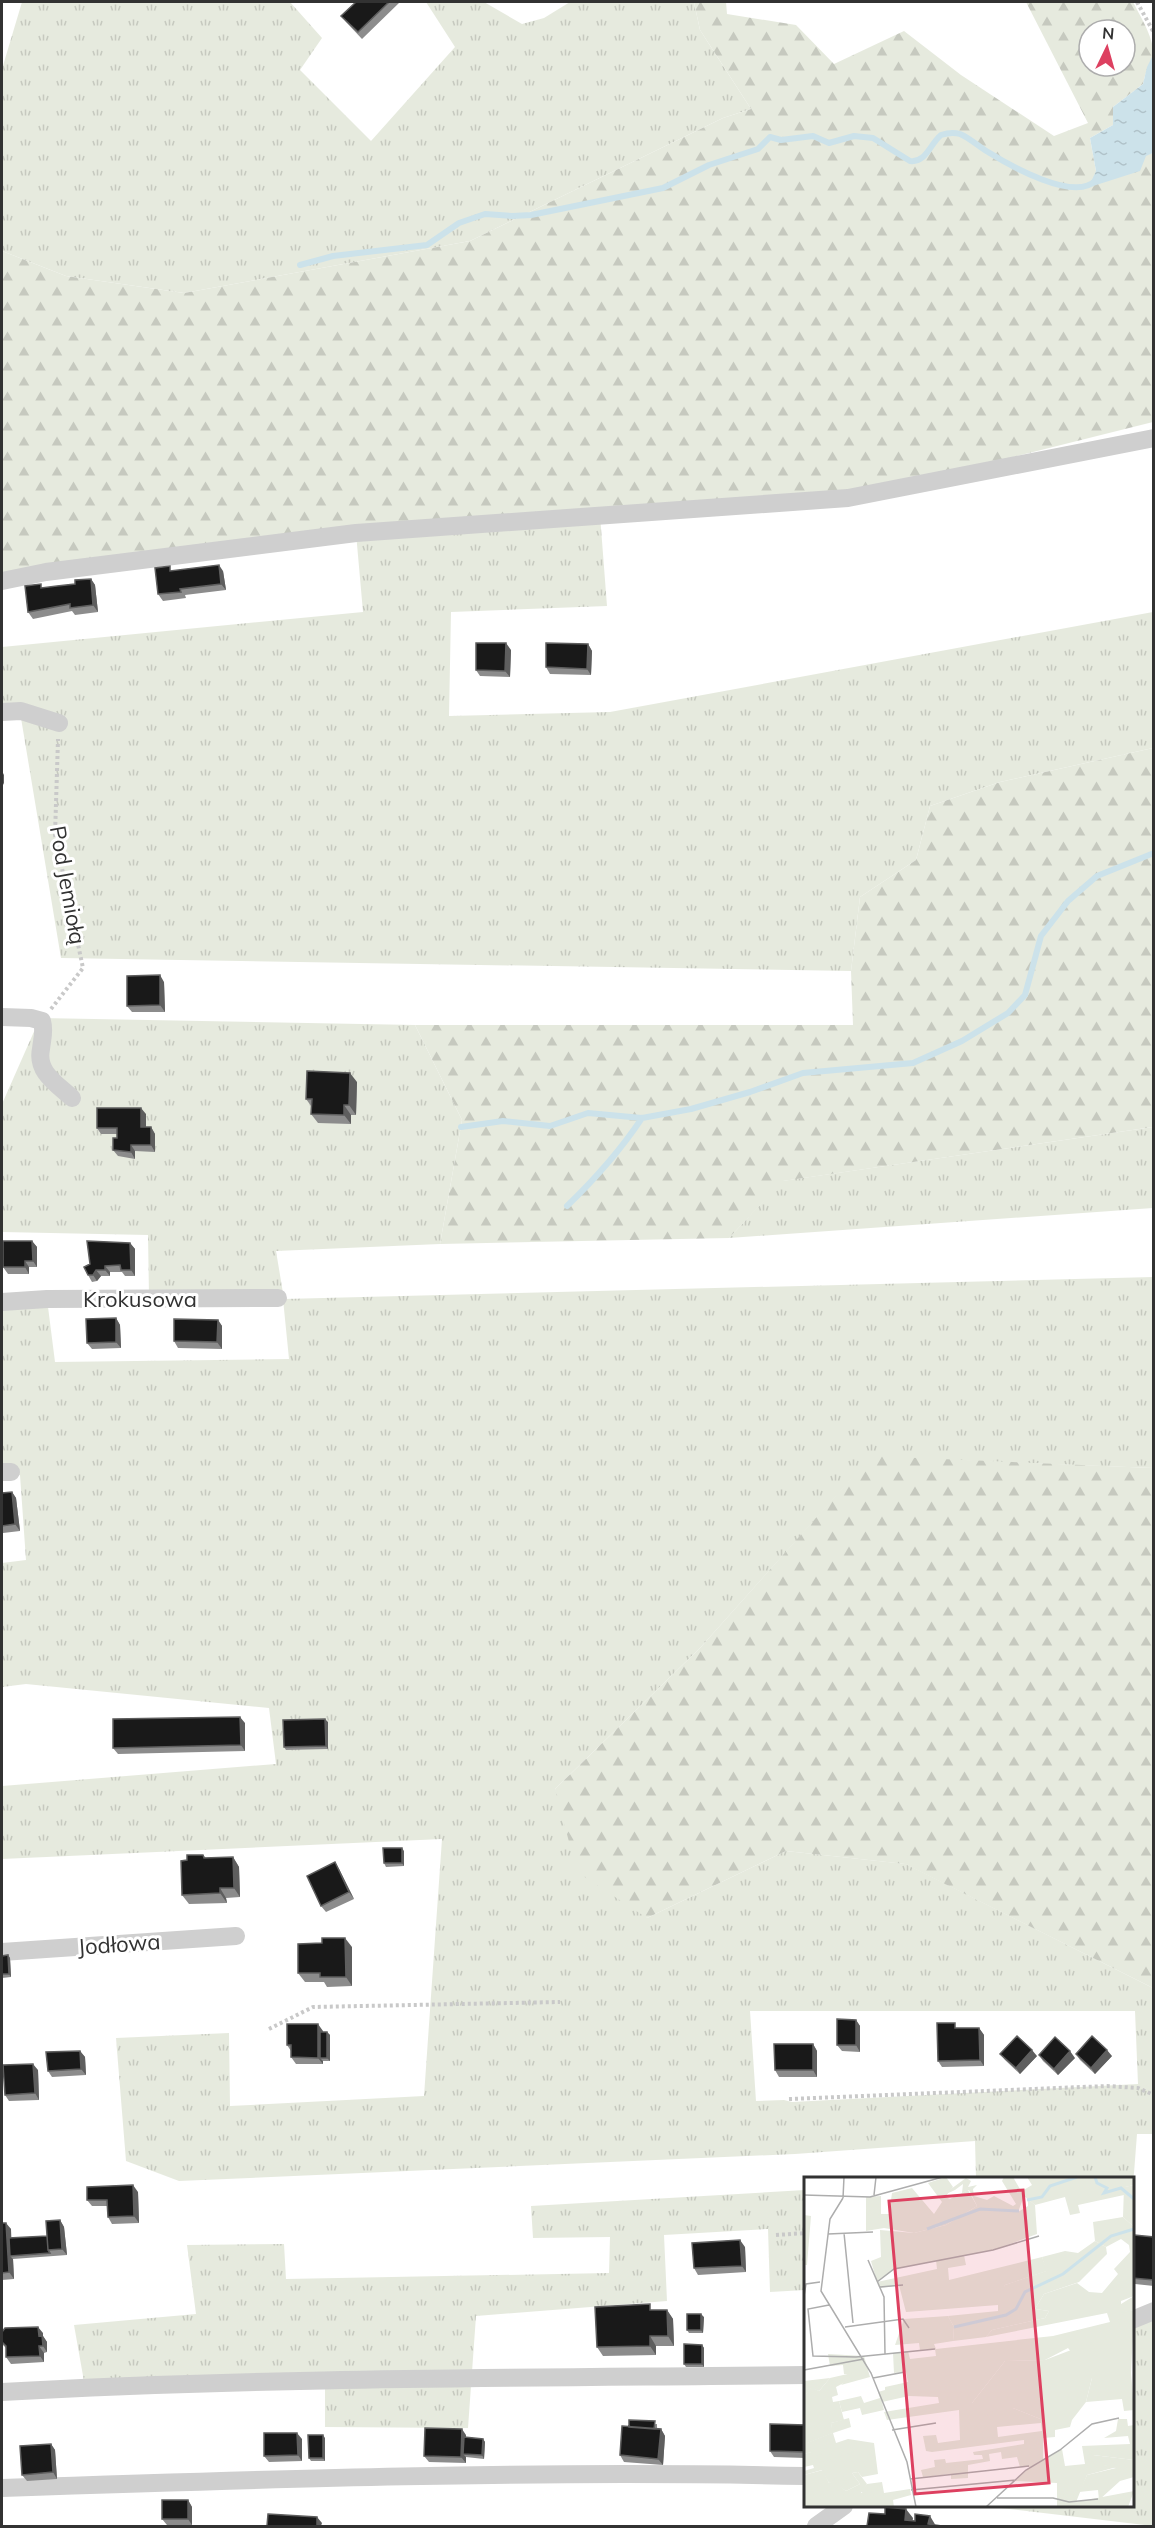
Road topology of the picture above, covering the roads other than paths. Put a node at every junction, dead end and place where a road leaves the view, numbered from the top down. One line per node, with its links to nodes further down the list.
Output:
1 (1154, 438): 2 (street)
2 (2, 581)
3 (2, 712): 4 (street)
4 (58, 723)
5 (2, 1017): 6 (street)
6 (72, 1098)
7 (278, 1298): 8 (street, Krokusowa)
8 (2, 1302)
9 (236, 1936): 10 (street, Jodłowa)
10 (2, 1952)
11 (1154, 2311): 12 (street)
12 (1134, 2319)
13 (804, 2374): 14 (street)
14 (2, 2392)
15 (804, 2476): 16 (street)
16 (2, 2488)
17 (841, 2507): 18 (street)
18 (816, 2526)

